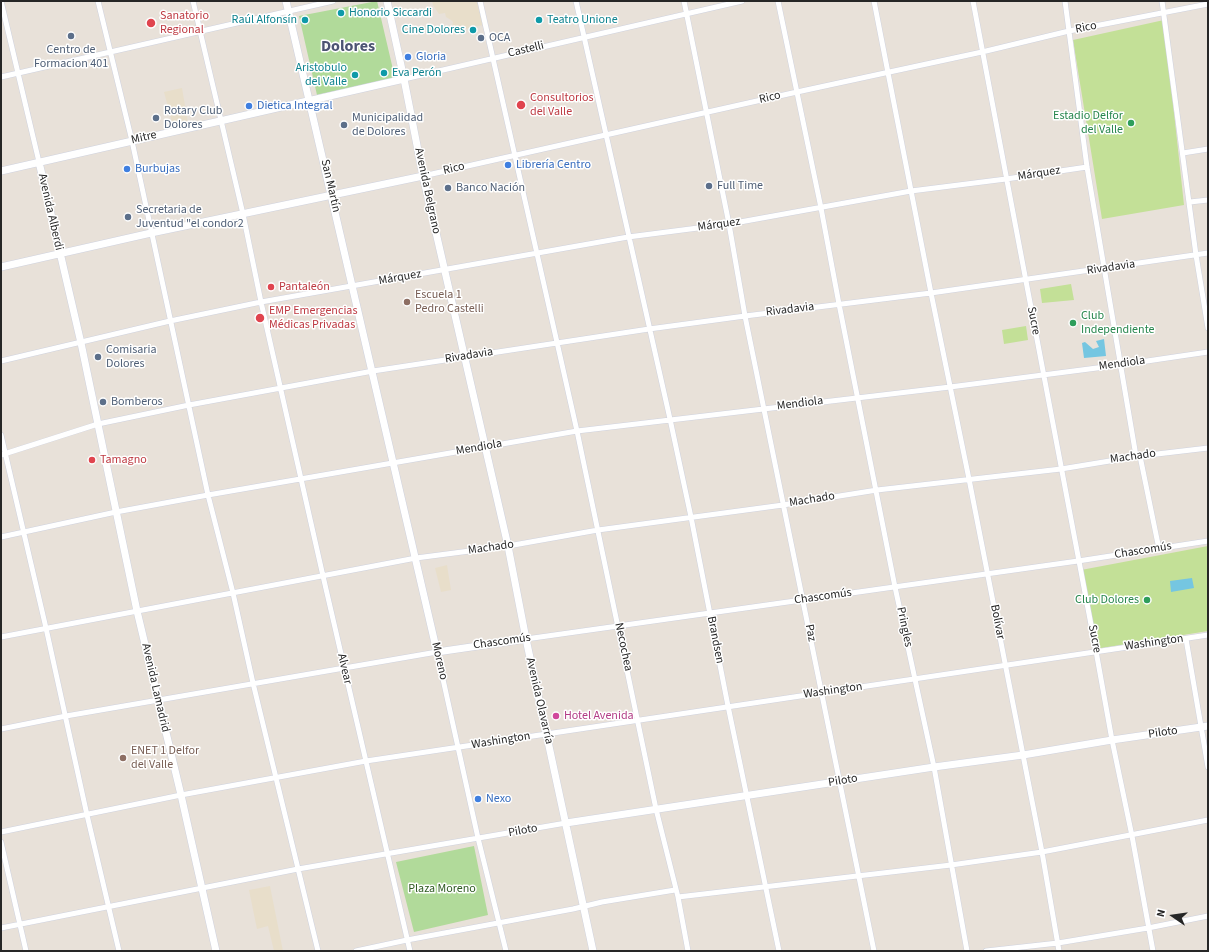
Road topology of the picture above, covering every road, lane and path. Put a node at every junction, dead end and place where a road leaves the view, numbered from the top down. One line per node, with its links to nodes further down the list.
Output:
1 (2, 1): 27 (street, Avenida Alberdi)
2 (98, 1): 23 (street)
3 (193, 1): 21 (street, Alvear)
4 (286, 1): 17 (main road, San Martín)
5 (333, 1): 17 (street)
6 (387, 1): 29 (main road, Avenida Belgrano)
7 (480, 1): 25 (street, Necochea)
8 (576, 1): 22 (street, Brandsen)
9 (684, 1): 18 (street, Paz)
10 (742, 1): 18 (street, Castelli)
11 (778, 1): 30 (street, Pringles)
12 (874, 1): 26 (street, Bolívar)
13 (973, 1): 24 (street, Sucre)
14 (1065, 1): 20 (street)
15 (1162, 1): 19 (street)
16 (1208, 4): 19 (street, Rico)
17 (289, 12): 21 (street); 31 (main road, San Martín)
18 (686, 13): 22 (street, Castelli); 32 (street, Paz)
19 (1164, 13): 20 (street, Rico); 37 (street)
20 (1069, 31): 24 (street, Rico); 40 (street)
21 (200, 32): 23 (street); 33 (street, Alvear)
22 (584, 37): 25 (street, Castelli); 34 (street, Brandsen)
23 (110, 52): 27 (street); 35 (street)
24 (982, 52): 26 (street, Rico); 43 (street, Sucre)
25 (493, 58): 29 (street, Castelli); 38 (street, Necochea)
26 (888, 72): 30 (street, Rico); 44 (street, Bolívar)
27 (18, 73): 28 (street); 39 (street, Avenida Alberdi)
28 (1, 76)
29 (404, 79): 31 (main road, Castelli); 42 (main road, Avenida Belgrano)
30 (797, 92): 32 (street, Rico); 48 (street, Pringles)
31 (310, 101): 33 (main road, Mitre); 45 (main road, San Martín)
32 (706, 113): 34 (street, Rico); 50 (street, Paz)
33 (221, 120): 35 (main road, Mitre); 49 (street, Alvear)
34 (605, 135): 38 (street, Rico); 52 (street, Brandsen)
35 (132, 141): 39 (main road, Mitre); 51 (street)
36 (1208, 149): 37 (street)
37 (1183, 153): 47 (street)
38 (514, 155): 42 (street, Rico); 53 (street, Necochea)
39 (39, 162): 41 (main road, Mitre); 55 (main road, Avenida Alberdi)
40 (1088, 167): 43 (street, Márquez); 58 (street)
41 (1, 170)
42 (423, 176): 45 (main road, Rico); 59 (main road, Avenida Belgrano)
43 (1006, 179): 44 (street, Márquez); 60 (street, Sucre)
44 (912, 191): 48 (street, Márquez); 62 (street, Bolívar)
45 (332, 194): 49 (main road, Rico); 61 (main road, San Martín)
46 (1208, 200): 47 (street)
47 (1190, 202): 56 (street)
48 (821, 208): 50 (street, Márquez); 64 (street, Pringles)
49 (243, 214): 51 (main road, Rico); 63 (street, Alvear)
50 (729, 224): 52 (street, Márquez); 65 (street, Paz)
51 (151, 233): 55 (main road, Rico); 66 (street)
52 (628, 237): 53 (street, Márquez); 68 (street, Brandsen)
53 (536, 253): 59 (street, Márquez); 70 (street, Necochea)
54 (1208, 253): 56 (street, Rivadavia)
55 (60, 254): 57 (main road, Rico); 69 (main road, Avenida Alberdi)
56 (1196, 255): 58 (street, Rivadavia); 67 (street)
57 (1, 267)
58 (1105, 269): 60 (street, Rivadavia); 74 (street)
59 (444, 270): 61 (street, Márquez); 72 (main road, Avenida Belgrano)
60 (1025, 280): 62 (street, Rivadavia); 76 (street, Sucre)
61 (352, 286): 63 (street, Márquez); 75 (main road, San Martín)
62 (931, 293): 64 (street, Rivadavia); 77 (street, Bolívar)
63 (261, 302): 66 (street, Márquez); 78 (street, Alvear)
64 (839, 304): 65 (street, Rivadavia); 79 (street, Pringles)
65 (745, 316): 68 (street, Rivadavia); 81 (street, Paz)
66 (170, 321): 69 (street, Márquez); 80 (street)
67 (1208, 328)
68 (648, 329): 70 (street, Rivadavia); 82 (street, Brandsen)
69 (81, 343): 73 (street, Márquez); 83 (main road, Avenida Alberdi)
70 (556, 343): 72 (street, Rivadavia); 84 (street, Necochea)
71 (1208, 352): 74 (street, Mendiola)
72 (464, 357): 75 (street, Rivadavia); 86 (main road, Avenida Olavarría)
73 (1, 361)
74 (1120, 365): 76 (street, Mendiola); 89 (street)
75 (372, 371): 78 (street, Rivadavia); 90 (main road, Moreno)
76 (1043, 374): 77 (street, Mendiola); 91 (street, Sucre)
77 (950, 387): 79 (street, Mendiola); 93 (street, Bolívar)
78 (280, 388): 80 (street, Rivadavia); 92 (street, Alvear)
79 (858, 398): 81 (street, Mendiola); 94 (street, Pringles)
80 (189, 405): 83 (street, Rivadavia); 95 (street)
81 (764, 409): 82 (street, Mendiola); 96 (street, Paz)
82 (670, 419): 84 (street, Mendiola); 98 (street, Brandsen)
83 (98, 424): 88 (street, Rivadavia); 97 (main road, Avenida Lamadrid)
84 (577, 431): 86 (street, Mendiola); 99 (street, Necochea)
85 (1, 436): 88 (street)
86 (485, 447): 90 (street, Mendiola); 103 (main road, Avenida Olavarría)
87 (1208, 448): 89 (street, Machado)
88 (3, 455): 100 (street)
89 (1138, 456): 91 (street, Machado); 104 (street)
90 (394, 463): 92 (street, Mendiola); 105 (main road, Moreno)
91 (1061, 469): 93 (street, Machado); 106 (street, Sucre)
92 (302, 479): 95 (street, Mendiola); 108 (street, Alvear)
93 (970, 479): 94 (street, Machado); 107 (street, Bolívar)
94 (877, 490): 96 (street, Machado); 109 (street, Pringles)
95 (208, 495): 97 (street, Mendiola); 110 (street)
96 (783, 505): 98 (street, Machado); 111 (street, Paz)
97 (116, 512): 100 (street, Mendiola); 112 (main road, Avenida Lamadrid)
98 (691, 517): 99 (street, Machado); 113 (street, Brandsen)
99 (598, 530): 103 (street, Machado); 114 (street, Necochea)
100 (24, 532): 101 (street, Mendiola); 115 (street)
101 (1, 537)
102 (1208, 541): 104 (street, Chascomús)
103 (508, 546): 105 (street, Machado); 118 (main road, Avenida Olavarría)
104 (1159, 549): 106 (street, Chascomús)
105 (416, 558): 108 (street, Machado); 121 (main road, Moreno)
106 (1078, 561): 107 (street, Chascomús); 120 (street, Sucre)
107 (988, 574): 109 (street, Chascomús); 122 (street, Bolívar)
108 (323, 576): 110 (street, Machado); 123 (street, Alvear)
109 (895, 587): 111 (street, Chascomús); 124 (street, Pringles)
110 (233, 593): 112 (street, Machado); 125 (street)
111 (803, 600): 113 (street, Chascomús); 126 (street, Paz)
112 (137, 611): 115 (street, Machado); 127 (main road, Avenida Lamadrid)
113 (710, 614): 114 (street, Chascomús); 128 (street, Brandsen)
114 (618, 626): 118 (street, Chascomús); 130 (street, Necochea)
115 (46, 628): 117 (street, Machado); 129 (street)
116 (1208, 635): 119 (street, Washington)
117 (1, 637)
118 (526, 639): 121 (main road, Chascomús); 133 (main road, Avenida Olavarría)
119 (1186, 639): 120 (street, Washington); 131 (street)
120 (1096, 651): 122 (street, Washington); 134 (street, Sucre)
121 (437, 652): 123 (street); 135 (street, Moreno)
122 (1005, 666): 124 (street, Washington); 136 (street, Bolívar)
123 (344, 667): 125 (street); 137 (street, Alvear)
124 (915, 678): 126 (street, Washington); 138 (street, Pringles)
125 (253, 683): 127 (street); 140 (street)
126 (822, 692): 128 (street, Washington); 141 (street, Paz)
127 (158, 700): 129 (street); 142 (main road, Avenida Lamadrid)
128 (728, 706): 130 (street, Washington); 143 (street, Brandsen)
129 (66, 716): 132 (street); 145 (street)
130 (637, 720): 133 (street, Washington); 144 (street, Necochea)
131 (1204, 727): 134 (main road, Piloto); 139 (street)
132 (1, 729)
133 (547, 734): 135 (street, Washington); 147 (main road, Avenida Olavarría)
134 (1112, 740): 136 (main road, Piloto); 149 (street, Sucre)
135 (459, 747): 137 (street, Washington); 150 (street, Moreno)
136 (1023, 756): 138 (main road, Piloto); 152 (street, Bolívar)
137 (366, 761): 140 (street, Washington); 153 (street, Alvear)
138 (934, 767): 141 (main road, Piloto); 154 (street, Pringles)
139 (1208, 767)
140 (277, 778): 142 (street, Washington); 155 (street)
141 (839, 782): 143 (main road, Piloto); 156 (street, Paz)
142 (181, 795): 145 (street, Washington); 158 (main road, Avenida Lamadrid)
143 (747, 796): 144 (main road, Piloto); 157 (street, Brandsen)
144 (656, 809): 147 (main road, Piloto); 159 (street, Necochea)
145 (87, 814): 148 (street, Washington); 161 (street)
146 (1208, 820): 149 (street)
147 (566, 823): 150 (street, Piloto); 162 (main road, Avenida Olavarría)
148 (1, 832)
149 (1132, 836): 152 (street); 167 (street, Sucre)
150 (478, 838): 153 (street, Piloto); 164 (street, Moreno)
151 (1, 842): 165 (street)
152 (1042, 852): 154 (street); 169 (street, Bolívar)
153 (387, 854): 155 (street, Piloto); 168 (street, Alvear)
154 (951, 865): 156 (street); 181 (street, Pringles)
155 (298, 868): 158 (street, Piloto); 173 (street)
156 (859, 875): 157 (street); 180 (street, Paz)
157 (766, 887): 160 (street); 179 (street, Brandsen)
158 (202, 888): 161 (street, Piloto); 172 (main road, Avenida Lamadrid)
159 (675, 890): 160 (street, Necochea); 162 (street)
160 (678, 897): 178 (street, Necochea)
161 (109, 906): 165 (street, Piloto); 171 (street)
162 (583, 906): 164 (street); 177 (main road, Avenida Olavarría)
163 (1208, 916): 167 (street)
164 (500, 922): 168 (street); 176 (street, Moreno)
165 (20, 924): 166 (street, Piloto); 170 (street)
166 (1, 928)
167 (1148, 928): 169 (street); 184 (street, Sucre)
168 (407, 940): 174 (street); 175 (street, Alvear)
169 (1058, 943): 182 (street); 183 (street, Bolívar)
170 (26, 951)
171 (119, 951)
172 (216, 951)
173 (318, 951)
174 (356, 951)
175 (410, 951)
176 (506, 951)
177 (593, 951)
178 (688, 951)
179 (779, 951)
180 (874, 951)
181 (967, 951)
182 (986, 951)
183 (1059, 951)
184 (1153, 951)

